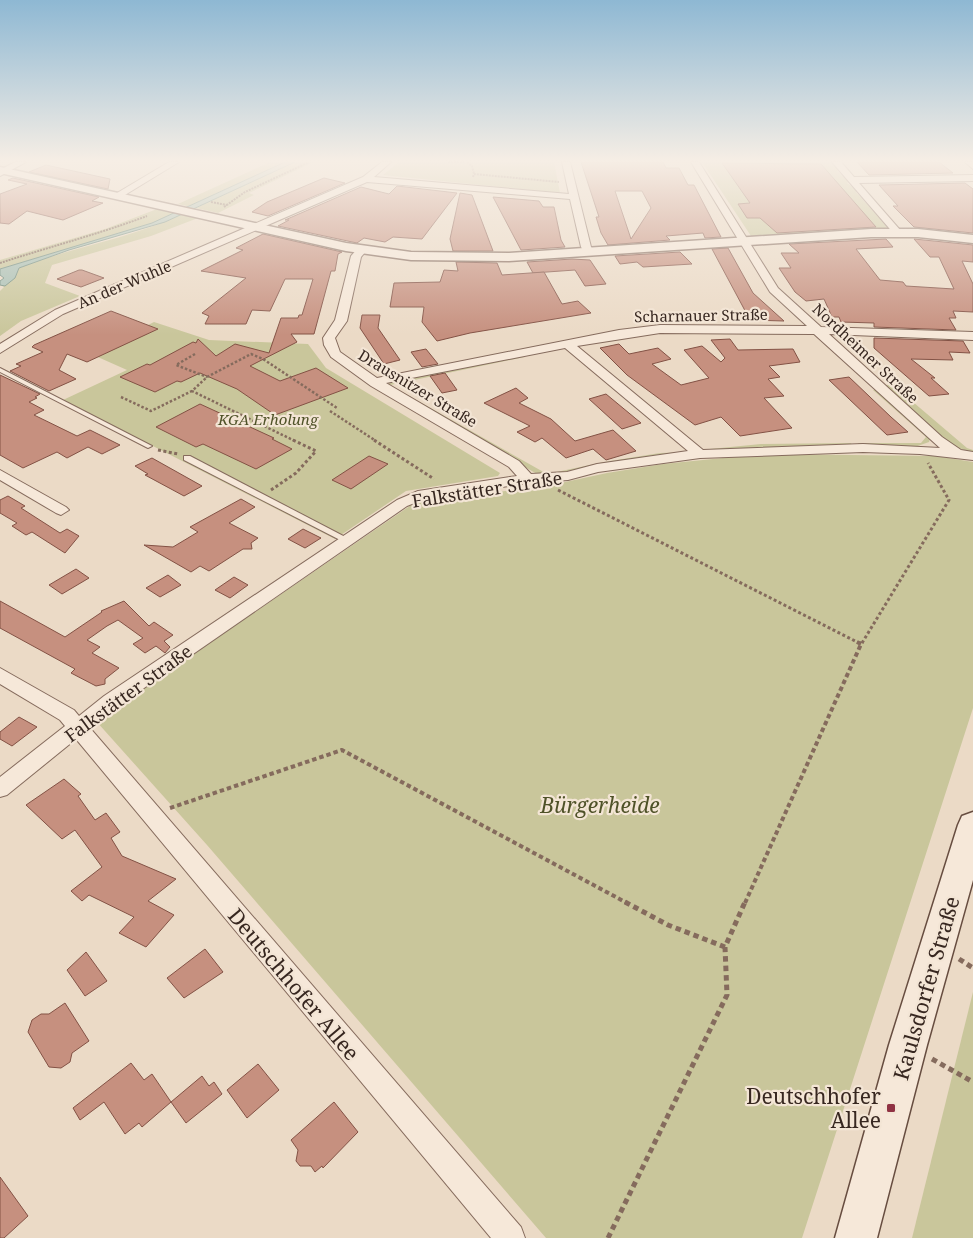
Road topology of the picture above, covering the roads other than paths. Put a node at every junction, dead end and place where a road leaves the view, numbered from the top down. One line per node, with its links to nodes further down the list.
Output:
1 (228, 220): 6 (street)
2 (271, 220): 6 (street, An der Wuhle)
3 (580, 220): 11 (street)
4 (729, 220): 9 (street, Nordheimer Straße)
5 (887, 220): 7 (street)
6 (257, 226): 10 (street); 15 (street, An der Wuhle)
7 (898, 233): 8 (street); 9 (street)
8 (973, 239)
9 (742, 241): 11 (street); 12 (street, Nordheimer Straße)
10 (362, 250): 11 (street); 17 (street, Drausnitzer Straße)
11 (590, 252)
12 (817, 330): 13 (street, Scharnauer Straße); 14 (street, Scharnauer Straße); 18 (street, Nordheimer Straße)
13 (973, 336)
14 (567, 344): 17 (street, Scharnauer Straße); 22 (street)
15 (0, 349)
16 (0, 370): 19 (lane)
17 (376, 384): 26 (street, Drausnitzer Straße)
18 (937, 440): 20 (street); 21 (street, Nordheimer Straße)
19 (148, 446)
20 (920, 450): 21 (street, Falkstätter Straße); 22 (street, Falkstätter Straße)
21 (958, 453): 23 (street, Falkstätter Straße)
22 (700, 454): 26 (street, Falkstätter Straße)
23 (973, 456)
24 (187, 458): 28 (lane)
25 (0, 474): 27 (street)
26 (532, 479): 28 (street, Falkstätter Straße)
27 (60, 510)
28 (347, 540): 30 (street, Falkstätter Straße)
29 (0, 675): 30 (street)
30 (77, 729): 31 (street, Falkstätter Straße); 33 (street, Deutschhofer Allee)
31 (0, 789)
32 (973, 825): 34 (main road, Kaulsdorfer Straße)
33 (510, 1238)
34 (856, 1238)

